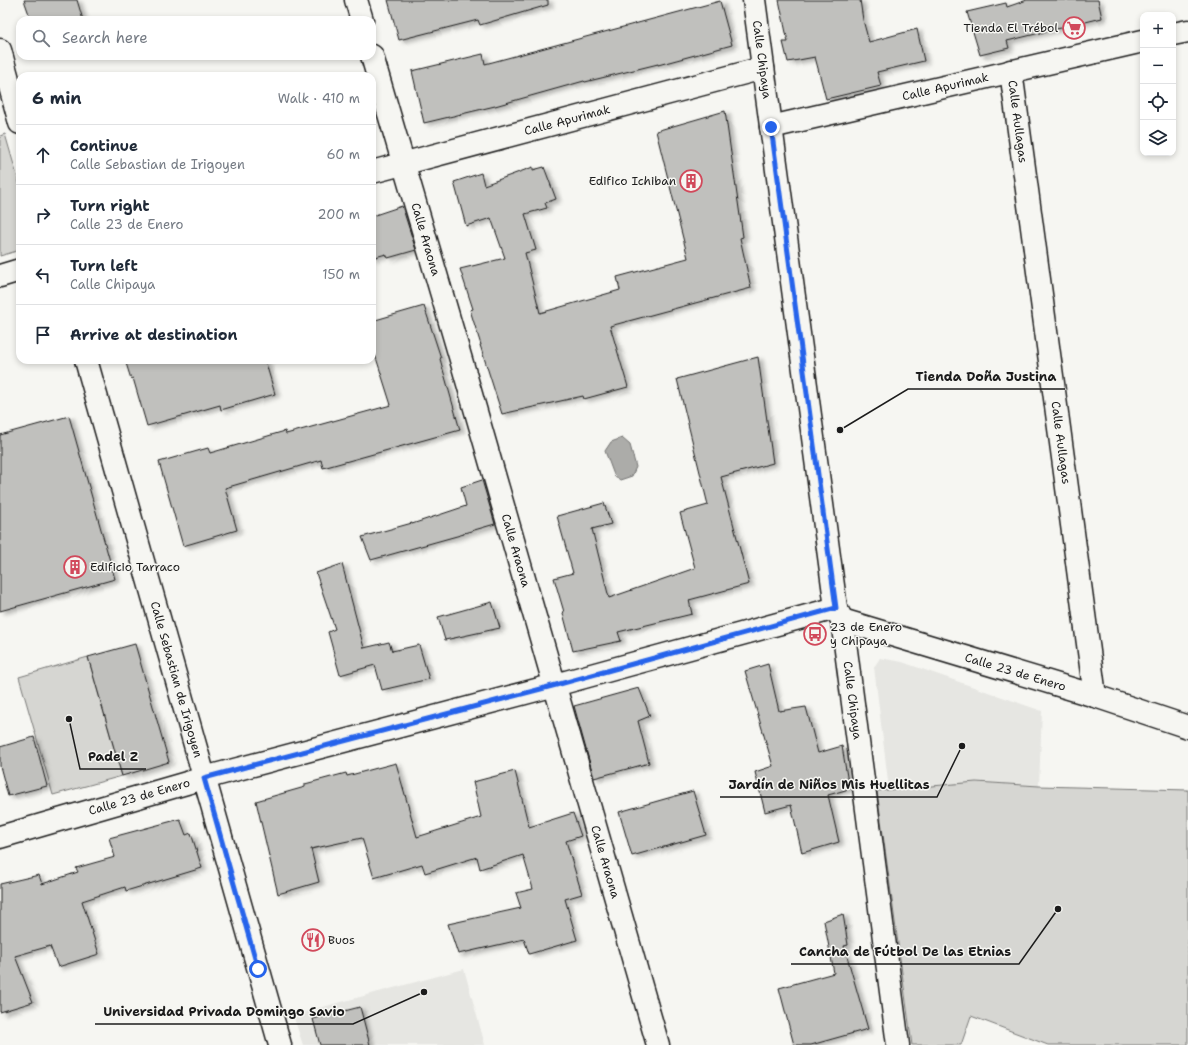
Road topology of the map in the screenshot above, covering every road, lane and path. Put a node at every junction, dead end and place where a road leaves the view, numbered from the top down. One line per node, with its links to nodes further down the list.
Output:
1 (356, 0): 3 (street)
2 (754, 0): 9 (street, Calle Chipaya)
3 (361, 16)
4 (1188, 31): 5 (street)
5 (1176, 33)
6 (1140, 42): 10 (street, Calle Apurimak)
7 (0, 50): 11 (street)
8 (373, 60): 13 (street, Calle Araona)
9 (763, 68): 12 (street, Calle Chipaya); 13 (street, Calle Apurimak)
10 (1011, 71): 12 (street, Calle Apurimak); 20 (street, Calle Aullagas)
11 (16, 108)
12 (771, 127): 18 (street, Calle Chipaya)
13 (404, 163): 14 (street, Calle Apurimak); 19 (street, Calle Araona)
14 (376, 171)
15 (16, 271): 16 (street)
16 (0, 276)
17 (87, 364): 22 (street, Calle Sebastian de Irigoyen)
18 (839, 614): 19 (street, Calle 23 de Enero); 20 (street, Calle 23 de Enero); 26 (street, Calle Chipaya)
19 (556, 685): 22 (street, Calle 23 de Enero); 25 (street, Calle Araona)
20 (1095, 696): 21 (street, Calle 23 de Enero)
21 (1188, 727)
22 (204, 778): 23 (street, Calle 23 de Enero); 24 (street, Calle Sebastian de Irigoyen)
23 (0, 837)
24 (280, 1045)
25 (658, 1045)
26 (898, 1045)

